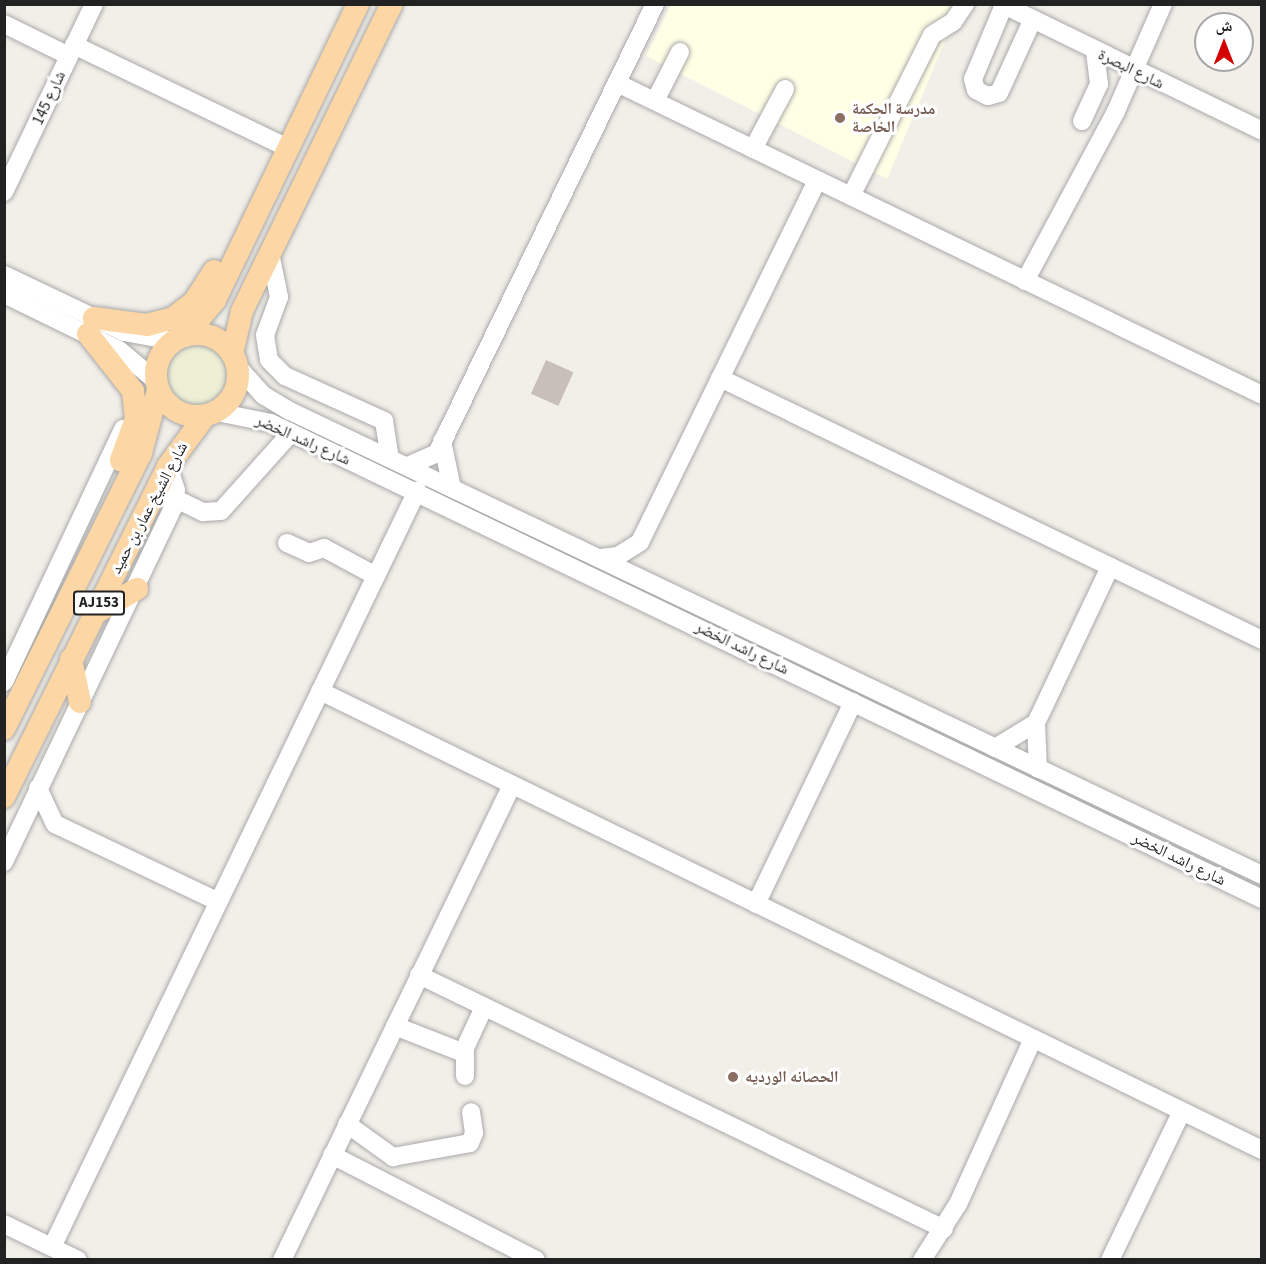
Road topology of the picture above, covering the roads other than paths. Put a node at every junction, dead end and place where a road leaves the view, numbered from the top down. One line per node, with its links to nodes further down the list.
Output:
1 (94, 4): 10 (street, شارع 145)
2 (358, 4): 19 (main road)
3 (392, 4): 25 (main road)
4 (655, 4): 14 (street)
5 (965, 4): 23 (street)
6 (1162, 4): 13 (street)
7 (1003, 5): 8 (street, شارع البصرة); 8 (street)
8 (1032, 21): 12 (street, شارع البصرة)
9 (4, 24): 10 (street)
10 (72, 50): 19 (street); 22 (street, شارع 145)
11 (680, 52): 16 (street)
12 (1095, 52): 13 (street, شارع البصرة); 17 (street)
13 (1132, 69): 17 (street); 18 (street, شارع البصرة)
14 (617, 83): 16 (street); 39 (street)
15 (785, 89): 20 (street)
16 (655, 101): 20 (street)
17 (1103, 130): 27 (street)
18 (1262, 132)
19 (286, 147): 24 (main road)
20 (753, 149): 21 (street)
21 (817, 180): 23 (street); 31 (street)
22 (4, 192)
23 (851, 196): 27 (street)
24 (251, 219): 28 (main road); 29 (main road)
25 (270, 253): 30 (main road); 33 (street)
26 (7, 279): 28 (street)
27 (1030, 283): 34 (street)
28 (91, 326): 29 (street); 32 (street); 35 (main road)
29 (179, 338): 30 (main road); 32 (main road)
30 (235, 360): 36 (street, شارع راشد الخضر); 37 (main road)
31 (720, 378): 47 (street); 50 (street)
32 (157, 385): 37 (main road); 46 (main road, شارع الشيخ عمار بن حميد / AJ153)
33 (323, 393): 36 (street); 40 (street)
34 (1262, 395)
35 (135, 403): 46 (main road); 57 (street)
36 (290, 411): 40 (street, شارع راشد الخضر)
37 (211, 414): 38 (street, شارع راشد الخضر); 41 (main road, شارع الشيخ عمار بن حميد / AJ153)
38 (291, 433): 44 (street, شارع راشد الخضر); 45 (street)
39 (442, 441): 42 (street); 43 (street)
40 (390, 458): 42 (street, شارع راشد الخضر)
41 (168, 466): 45 (street); 54 (main road, شارع الشيخ عمار بن حميد / AJ153)
42 (408, 466): 43 (street, شارع راشد الخضر)
43 (452, 488): 49 (street, شارع راشد الخضر)
44 (417, 491): 51 (street); 60 (street, شارع راشد الخضر)
45 (176, 499): 53 (street)
46 (107, 523): 61 (main road, شارع الشيخ عمار بن حميد / AJ153)
47 (640, 542): 49 (street); 52 (street)
48 (287, 543): 51 (street)
49 (601, 558): 52 (street, شارع راشد الخضر)
50 (1110, 567): 55 (street); 62 (street)
51 (376, 576): 58 (street)
52 (649, 583): 63 (street, شارع راشد الخضر)
53 (137, 589): 54 (main road); 59 (street)
54 (94, 614): 56 (main road, شارع الشيخ عمار بن حميد / AJ153)
55 (1262, 640)
56 (71, 659): 59 (main road); 67 (main road, شارع الشيخ عمار بن حميد / AJ153)
57 (4, 682)
58 (320, 691): 65 (street); 73 (street)
59 (80, 702): 66 (street)
60 (853, 702): 72 (street, شارع راشد الخضر); 74 (street)
61 (7, 720)
62 (1035, 723): 63 (street); 64 (street)
63 (995, 748): 64 (street, شارع راشد الخضر)
64 (1038, 769): 71 (street, شارع راشد الخضر)
65 (512, 785): 74 (street); 75 (street)
66 (38, 788): 68 (street); 69 (street)
67 (4, 797)
68 (55, 824): 69 (street); 73 (street)
69 (17, 834): 70 (street)
70 (4, 862)
71 (1262, 875)
72 (1262, 899)
73 (217, 902): 88 (street)
74 (756, 904): 78 (street)
75 (419, 975): 76 (street); 77 (street)
76 (484, 1007): 79 (street); 87 (street)
77 (395, 1026): 79 (street); 83 (street)
78 (1033, 1039): 81 (street); 87 (street)
79 (464, 1053): 80 (street)
80 (465, 1076)
81 (1182, 1111): 84 (street); 93 (street)
82 (471, 1112): 83 (street)
83 (347, 1124): 85 (street)
84 (1262, 1150)
85 (330, 1160): 90 (street); 91 (street)
86 (4, 1224): 88 (street)
87 (944, 1229): 92 (street)
88 (52, 1247): 89 (street)
89 (78, 1260)
90 (282, 1260)
91 (536, 1260)
92 (922, 1260)
93 (1110, 1260)

